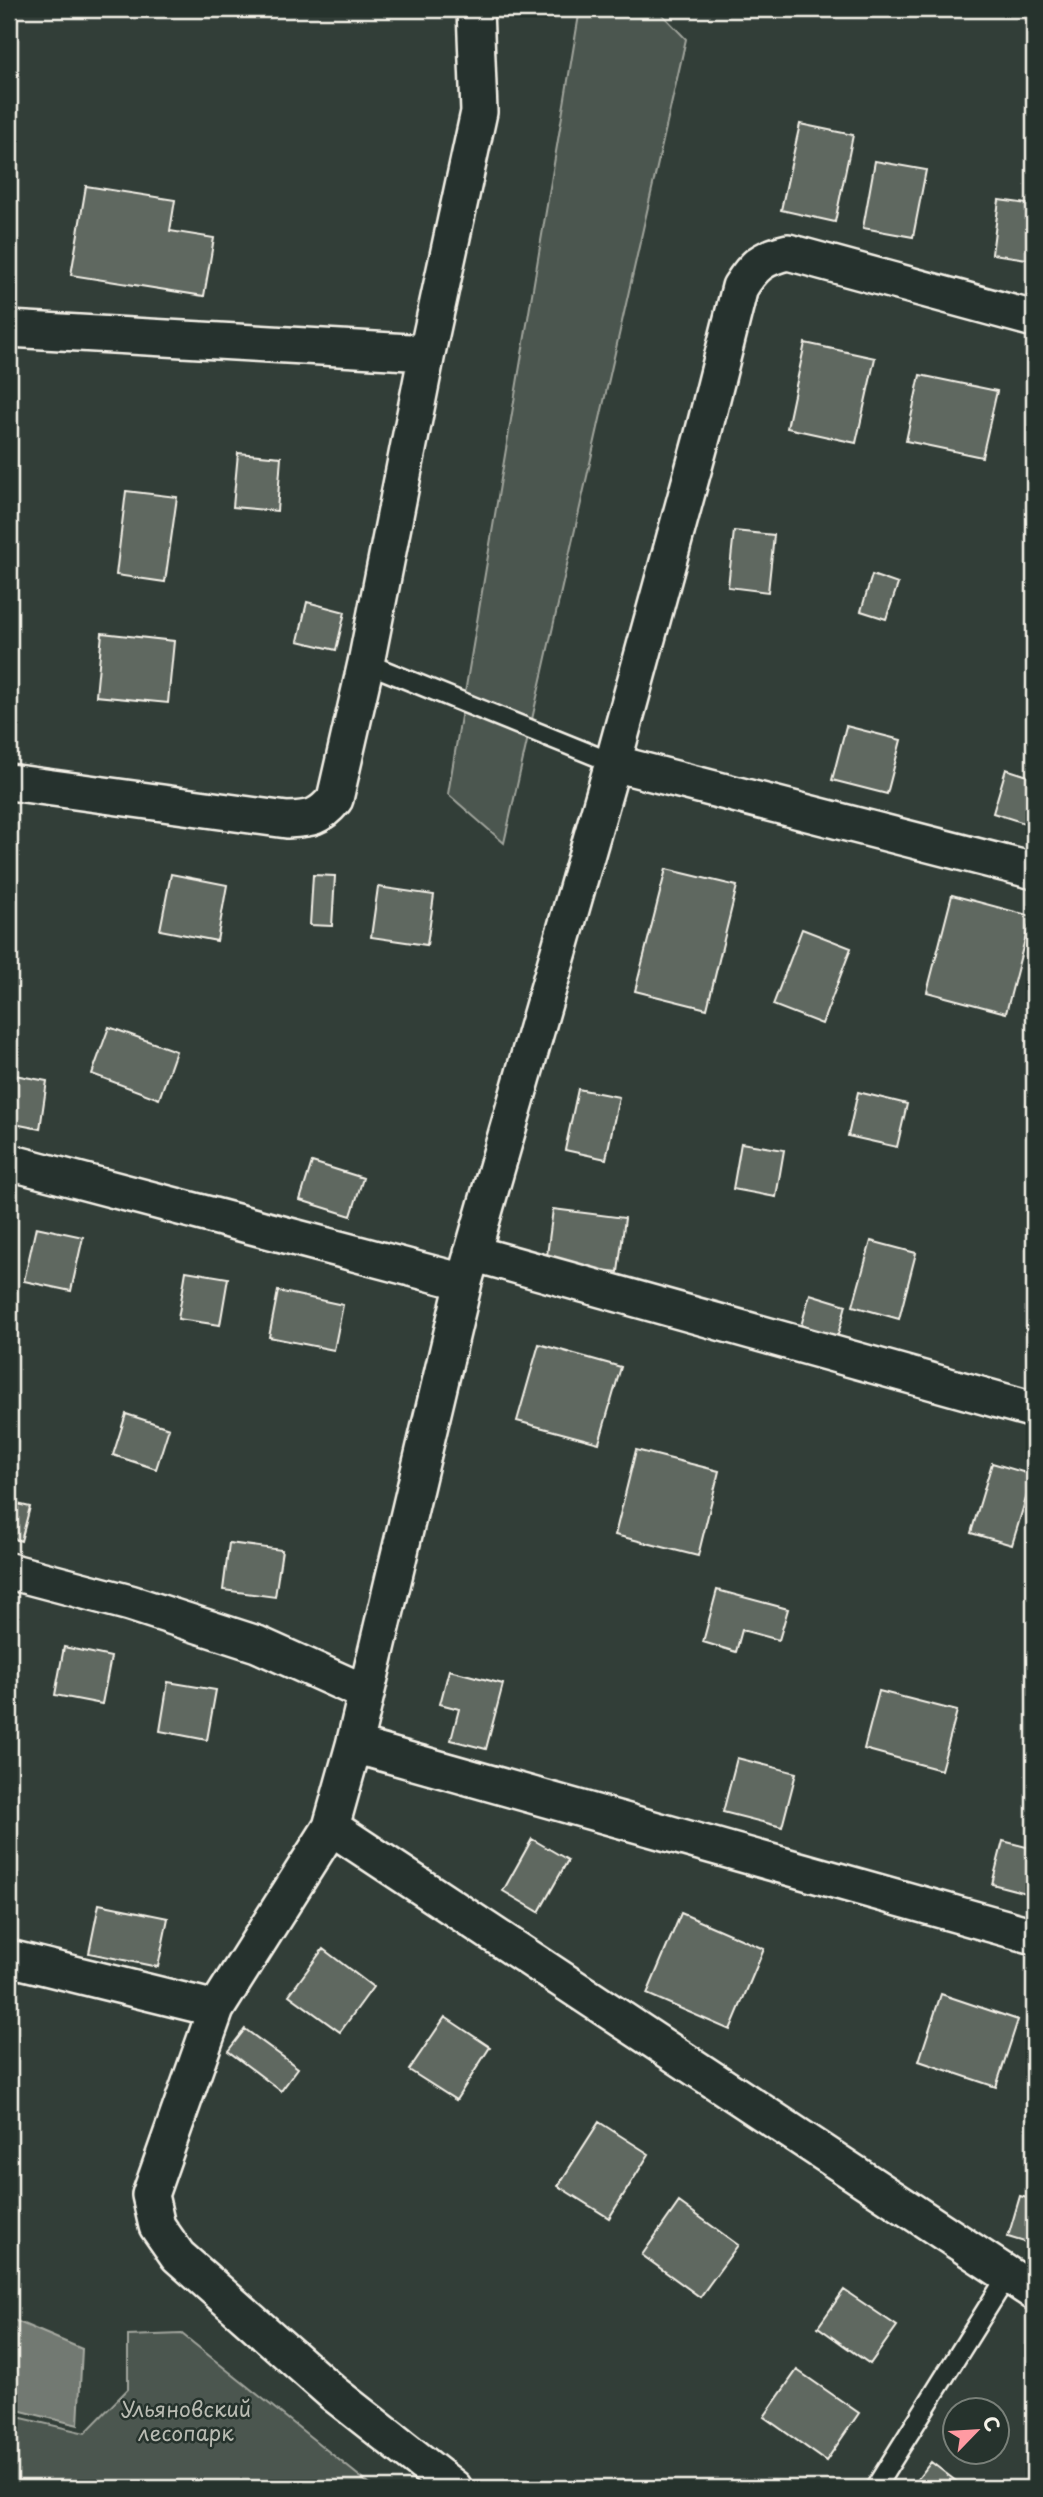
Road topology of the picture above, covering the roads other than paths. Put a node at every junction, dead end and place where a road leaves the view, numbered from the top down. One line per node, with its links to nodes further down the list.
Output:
1 (475, 9): 4 (street)
2 (1034, 319): 6 (street)
3 (9, 329): 4 (street)
4 (427, 353): 5 (street)
5 (366, 663): 6 (lane); 7 (street)
6 (614, 763): 8 (street); 10 (street)
7 (9, 782)
8 (1034, 871)
9 (9, 1162): 10 (street)
10 (468, 1268): 11 (street); 13 (street)
11 (1034, 1410)
12 (9, 1572): 13 (street)
13 (366, 1693): 14 (street)
14 (354, 1745): 15 (street); 16 (street)
15 (331, 1827): 18 (street); 19 (street)
16 (1034, 1936)
17 (9, 1958): 18 (street)
18 (216, 2009): 20 (street)
19 (1021, 2284): 21 (lane)
20 (454, 2488)
21 (875, 2488)

